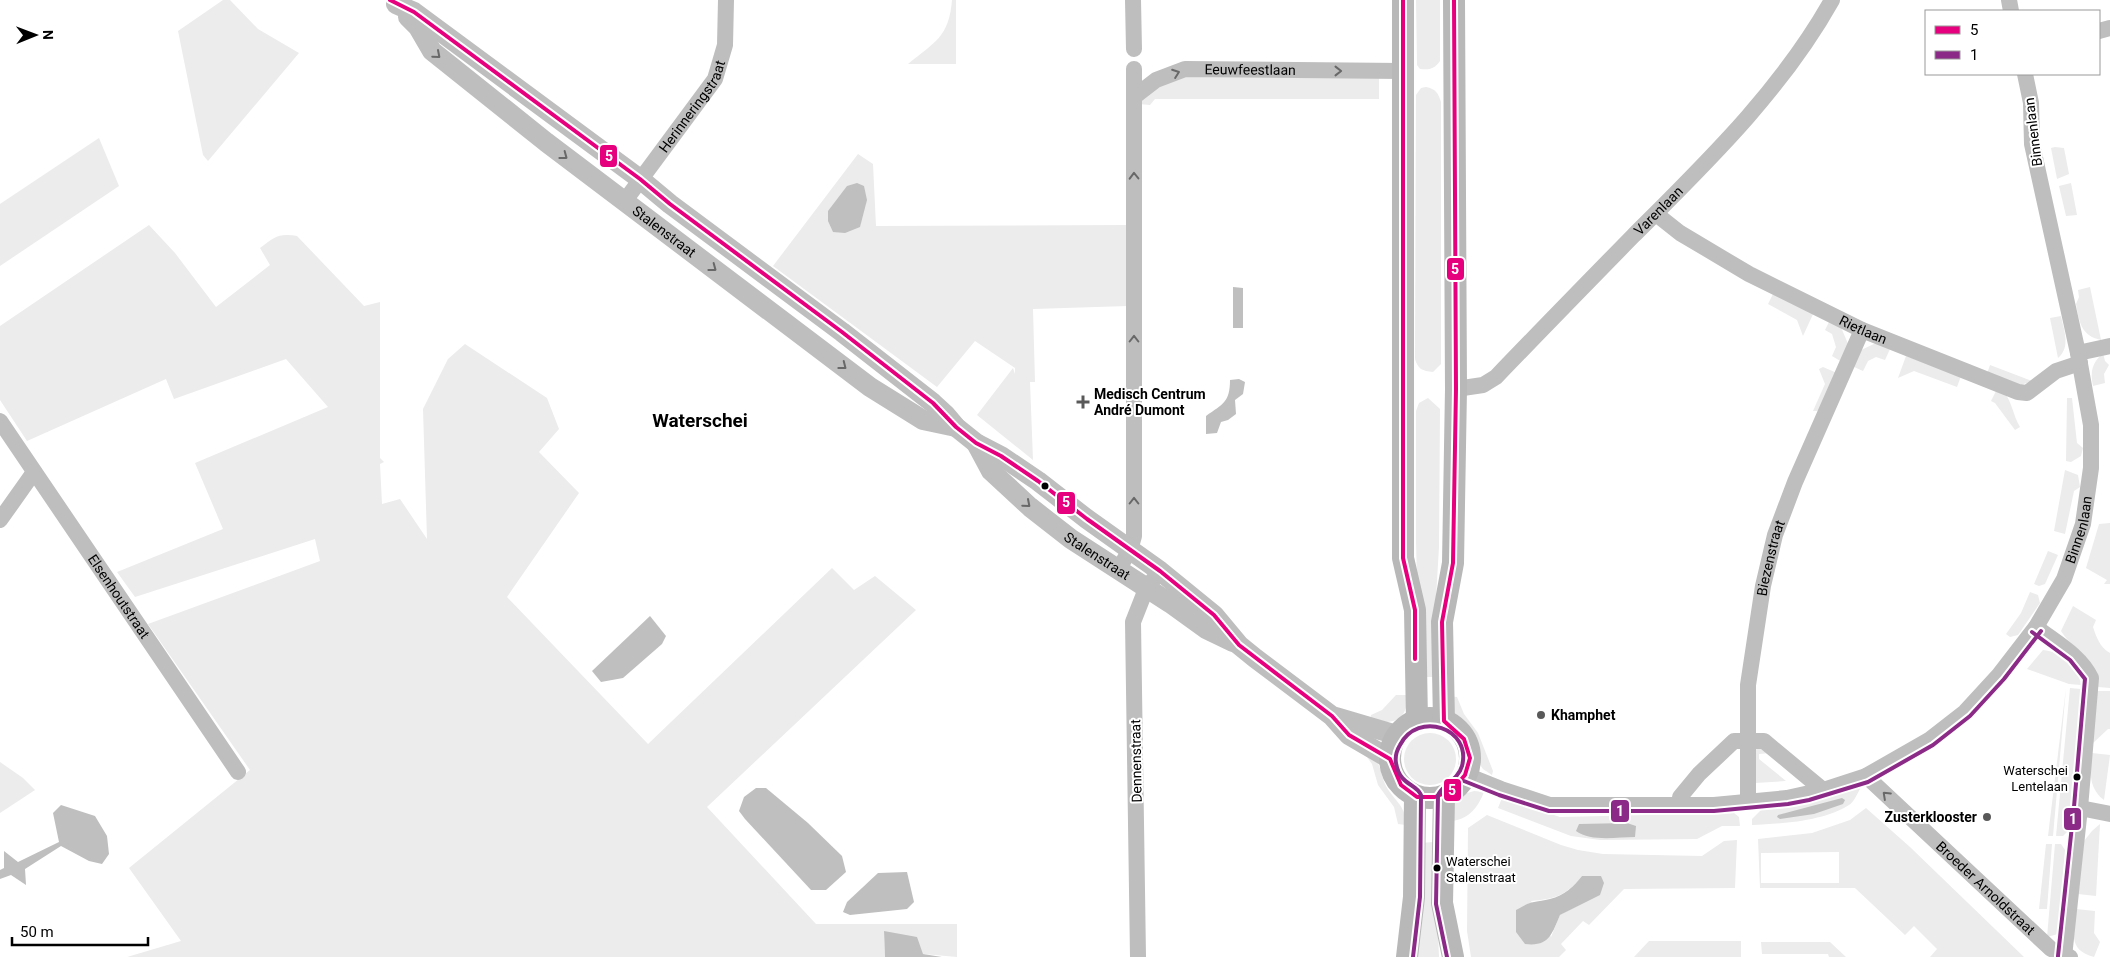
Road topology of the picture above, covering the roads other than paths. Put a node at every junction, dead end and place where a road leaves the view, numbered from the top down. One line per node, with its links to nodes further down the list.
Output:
1 (726, 0): 14 (street, Herinneringstraat)
2 (1133, 0): 7 (street)
3 (1403, 0): 9 (main road)
4 (1454, 0): 20 (main road)
5 (1832, 0): 16 (street, Varenlaan)
6 (393, 2): 12 (street, Stalenstraat); 13 (street, Stalenstraat, one-way to 13)
7 (1134, 49)
8 (1134, 69): 11 (street)
9 (1397, 71): 11 (street, Eeuwfeestlaan, one-way to 9); 33 (main road)
10 (2025, 75): 19 (street, Binnenlaan)
11 (1134, 98): 26 (street, one-way to 11)
12 (560, 121): 13 (street); 14 (street, Stalenstraat)
13 (546, 142): 15 (street, Stalenstraat, one-way to 15)
14 (640, 179): 15 (street, Herinneringstraat); 22 (street, Stalenstraat)
15 (624, 202): 22 (street, Stalenstraat, one-way to 22)
16 (1656, 214): 17 (street, Rietlaan); 20 (street, Varenlaan)
17 (1862, 330): 19 (street, Rietlaan); 36 (street, Biezenstraat)
18 (2110, 346): 19 (street, Rietlaan)
19 (2079, 358): 30 (street, Binnenlaan)
20 (1456, 389): 34 (main road)
21 (0, 421): 24 (street, Elsenhoutstraat)
22 (956, 427): 23 (street, Stalenstraat)
23 (976, 443): 26 (street, Stalenstraat); 27 (street, Stalenstraat, one-way to 27)
24 (34, 472): 25 (street); 38 (street, Elsenhoutstraat)
25 (0, 520)
26 (1130, 550): 27 (street); 28 (street, Stalenstraat)
27 (1118, 570): 29 (street, Stalenstraat)
28 (1160, 571): 29 (street, Dennenstraat); 31 (street, Stalenstraat)
29 (1146, 589): 31 (street, Stalenstraat); 49 (street, Dennenstraat)
30 (2036, 627): 40 (street, Binnenlaan); 46 (street)
31 (1239, 645): 32 (street, Stalenstraat)
32 (1332, 716): 35 (street, Stalenstraat); 37 (street, Stalenstraat)
33 (1417, 721): 34 (main road); 35 (main road)
34 (1444, 721): 39 (main road)
35 (1398, 735): 37 (main road)
36 (1747, 741): 41 (street); 44 (street, Biezenstraat); 45 (street)
37 (1390, 759): 42 (main road)
38 (238, 772)
39 (1466, 775): 43 (main road); 45 (street, Binnenlaan)
40 (1866, 776): 41 (street, Binnenlaan); 48 (street, Broeder Arnoldstraat, one-way to 40)
41 (1823, 790): 44 (street, Binnenlaan)
42 (1415, 796): 43 (main road); 50 (main road)
43 (1444, 796): 51 (main road)
44 (1748, 802): 45 (street, Binnenlaan)
45 (1680, 805)
46 (2080, 808): 47 (street); 48 (street)
47 (2110, 814)
48 (2066, 956)
49 (1138, 957)
50 (1407, 957)
51 (1453, 957)

